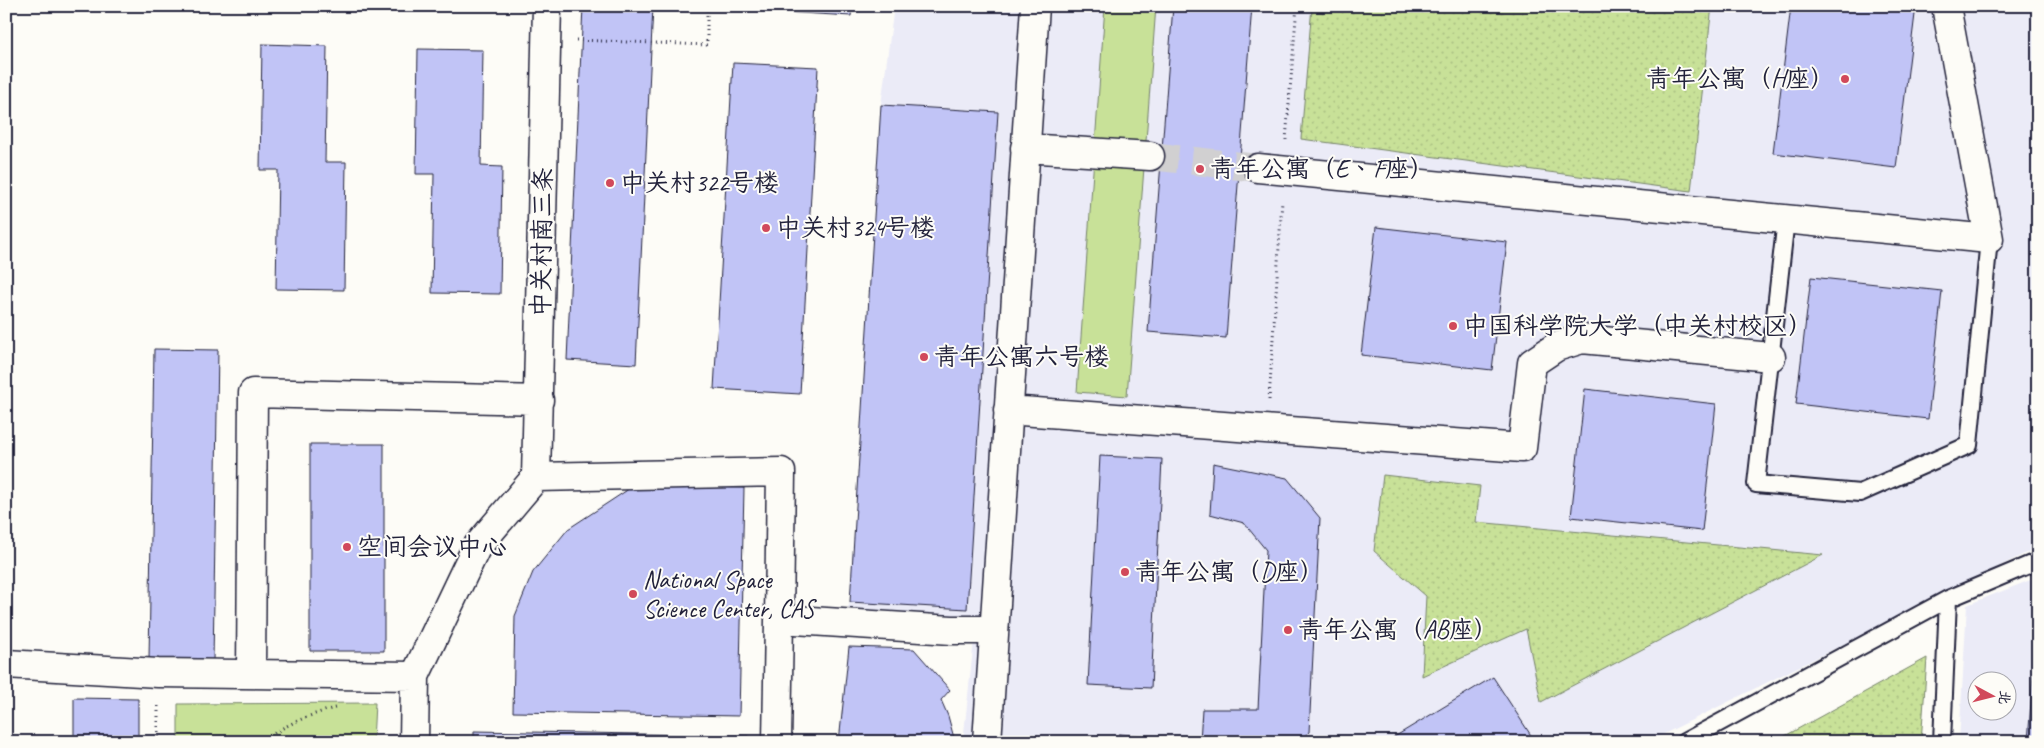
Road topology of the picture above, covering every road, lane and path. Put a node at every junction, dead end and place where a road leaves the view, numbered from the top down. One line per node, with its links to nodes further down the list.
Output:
1 (547, 6): 6 (street, 中关村南三条)
2 (708, 6): 6 (path)
3 (1034, 6): 7 (street)
4 (1296, 6): 9 (path)
5 (1946, 6): 11 (street)
6 (546, 38): 13 (street, 中关村南三条)
7 (1026, 148): 8 (street); 14 (street)
8 (1150, 156)
9 (1271, 169): 10 (street); 15 (path)
10 (1786, 219): 11 (street); 12 (lane)
11 (1989, 239): 12 (lane)
12 (1771, 357): 15 (street)
13 (538, 400): 16 (street, 中关村南三条); 23 (street)
14 (1008, 410): 15 (street); 20 (street)
15 (1267, 429)
16 (536, 477): 19 (street); 24 (street)
17 (2038, 561): 18 (lane)
18 (1948, 599): 31 (lane); 32 (lane)
19 (779, 619): 20 (street); 29 (street)
20 (994, 630): 30 (street)
21 (6, 664): 22 (street)
22 (158, 673): 23 (street); 26 (path)
23 (251, 674): 24 (street)
24 (415, 676): 28 (street)
25 (339, 708): 27 (path)
26 (158, 742)
27 (262, 742)
28 (414, 742)
29 (777, 742)
30 (987, 742)
31 (1684, 742)
32 (1942, 742)

